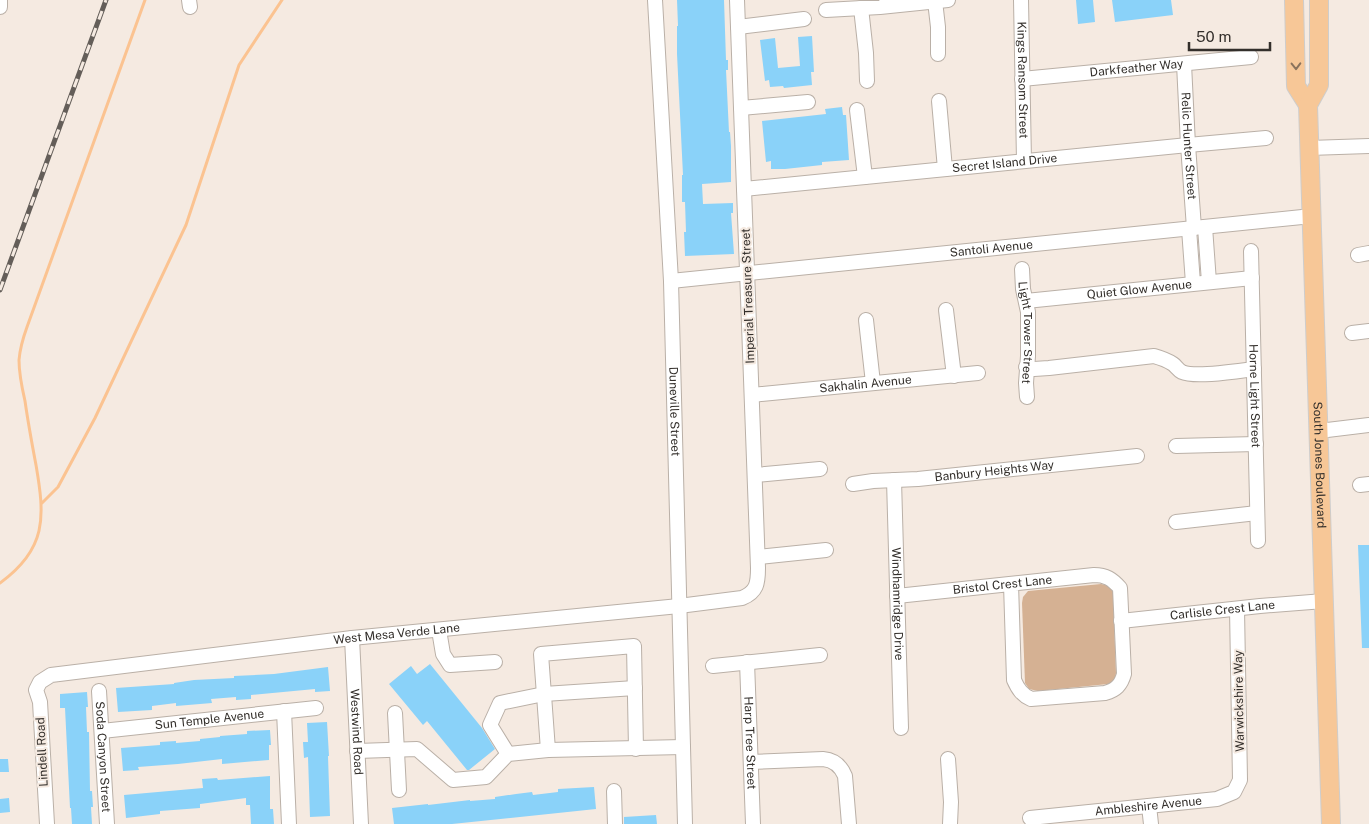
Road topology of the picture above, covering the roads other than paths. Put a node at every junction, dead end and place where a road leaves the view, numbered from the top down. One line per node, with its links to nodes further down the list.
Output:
1 (0, 0): 9 (street)
2 (655, 0): 39 (street, Duneville Street)
3 (737, 0): 12 (street, Imperial Treasure Street)
4 (1021, 0): 16 (street, Kings Ransom Street)
5 (1294, 0): 20 (main road, South Jones Boulevard, one-way to 20)
6 (1319, 0): 20 (main road, South Jones Boulevard)
7 (942, 1): 8 (street); 13 (street)
8 (856, 5): 10 (street); 17 (street)
9 (0, 7)
10 (826, 10)
11 (804, 19): 12 (street)
12 (738, 27): 21 (street, Imperial Treasure Street)
13 (938, 54)
14 (1251, 57): 15 (street, Darkfeather Way)
15 (1184, 64): 16 (street, Darkfeather Way); 24 (street, Relic Hunter Street)
16 (1022, 79): 27 (street, Kings Ransom Street)
17 (867, 81)
18 (939, 101): 28 (street)
19 (808, 102): 21 (street)
20 (1308, 106): 26 (main road, South Jones Boulevard)
21 (742, 108): 30 (street, Imperial Treasure Street)
22 (857, 110): 29 (street)
23 (1266, 138): 24 (street, Secret Island Drive)
24 (1188, 145): 27 (street, Secret Island Drive); 32 (street, Relic Hunter Street)
25 (1369, 146): 26 (street)
26 (1309, 148): 31 (main road, South Jones Boulevard)
27 (1024, 161): 28 (street, Secret Island Drive)
28 (945, 169): 29 (street, Secret Island Drive)
29 (864, 177): 30 (street, Secret Island Drive)
30 (744, 189): 37 (street, Imperial Treasure Street)
31 (1312, 216): 32 (street, Santoli Avenue); 55 (main road, South Jones Boulevard)
32 (1196, 228): 34 (street, Relic Hunter Street); 35 (street, Relic Hunter Street); 37 (street, Santoli Avenue)
33 (1251, 251): 38 (street, Horne Light Street)
34 (1208, 256): 35 (street); 40 (street, Relic Hunter Street)
35 (1191, 258): 41 (street, Relic Hunter Street)
36 (1022, 269): 42 (street, Light Tower Street)
37 (748, 274): 39 (street, Santoli Avenue); 52 (street, Imperial Treasure Street)
38 (1252, 278): 40 (street, Quiet Glow Avenue); 48 (street, Horne Light Street)
39 (671, 281): 72 (street, Duneville Street)
40 (1209, 282): 41 (street, Quiet Glow Avenue)
41 (1193, 283): 42 (street, Quiet Glow Avenue)
42 (1026, 301): 47 (street, Light Tower Street)
43 (946, 310): 50 (street)
44 (866, 320): 51 (street)
45 (1369, 331): 46 (street)
46 (1352, 333)
47 (1026, 367): 48 (street); 53 (street, Light Tower Street)
48 (1254, 369): 56 (street, Horne Light Street)
49 (978, 373): 50 (street, Sakhalin Avenue)
50 (954, 376): 51 (street, Sakhalin Avenue)
51 (873, 383): 52 (street, Sakhalin Avenue)
52 (752, 395): 60 (street, Imperial Treasure Street)
53 (1027, 397)
54 (1369, 425): 55 (street)
55 (1319, 431): 71 (main road, South Jones Boulevard)
56 (1256, 444): 57 (street); 63 (street, Horne Light Street)
57 (1176, 446)
58 (1137, 456): 61 (street, Banbury Heights Way)
59 (820, 468): 60 (street)
60 (755, 476): 67 (street, Imperial Treasure Street)
61 (894, 480): 62 (street, Banbury Heights Way); 70 (street, Windhamridge Drive)
62 (853, 484)
63 (1257, 513): 64 (street); 65 (street, Horne Light Street)
64 (1176, 522)
65 (1258, 541)
66 (826, 550): 67 (street)
67 (758, 557): 69 (street, Imperial Treasure Street)
68 (1011, 584): 70 (street, Bristol Crest Lane); 74 (street, Bristol Crest Lane); 74 (street)
69 (753, 591): 72 (street, West Mesa Verde Lane)
70 (897, 596): 88 (street, Windhamridge Drive)
71 (1324, 601): 73 (street, Carlisle Crest Lane); 113 (main road, South Jones Boulevard)
72 (679, 606): 75 (street, West Mesa Verde Lane); 90 (street, Duneville Street)
73 (1238, 609): 74 (street, Carlisle Crest Lane); 100 (street, Warwickshire Way)
74 (1121, 621)
75 (439, 630): 76 (street, West Mesa Verde Lane); 78 (street)
76 (352, 638): 81 (street, West Mesa Verde Lane); 94 (street, Westwind Road)
77 (820, 655): 79 (street)
78 (495, 662)
79 (748, 662): 80 (street); 97 (street, Harp Tree Street)
80 (713, 666)
81 (40, 682): 103 (street, Lindell Road)
82 (635, 688): 84 (street); 84 (street); 92 (street)
83 (100, 690): 89 (street, Soda Canyon Street)
84 (544, 694): 93 (street); 95 (street)
85 (316, 708): 86 (street, Sun Temple Avenue)
86 (284, 711): 89 (street, Sun Temple Avenue); 105 (street)
87 (395, 713): 91 (street)
88 (901, 728)
89 (102, 731): 104 (street, Soda Canyon Street)
90 (683, 747): 92 (street); 108 (street, Duneville Street)
91 (397, 749): 94 (street); 95 (street); 98 (street)
92 (636, 749): 93 (street)
93 (548, 750): 95 (street)
94 (357, 751): 106 (street, Westwind Road)
95 (508, 754)
96 (948, 759): 111 (street)
97 (751, 762): 109 (street, Harp Tree Street); 110 (street)
98 (399, 790)
99 (614, 790): 107 (street)
100 (1234, 792): 101 (street, Ambleshire Avenue)
101 (1149, 806): 102 (street, Ambleshire Avenue); 112 (street)
102 (1030, 818)
103 (46, 824)
104 (107, 824)
105 (289, 824)
106 (361, 824)
107 (616, 824)
108 (685, 824)
109 (753, 824)
110 (848, 824)
111 (950, 824)
112 (1151, 824)
113 (1331, 824)

